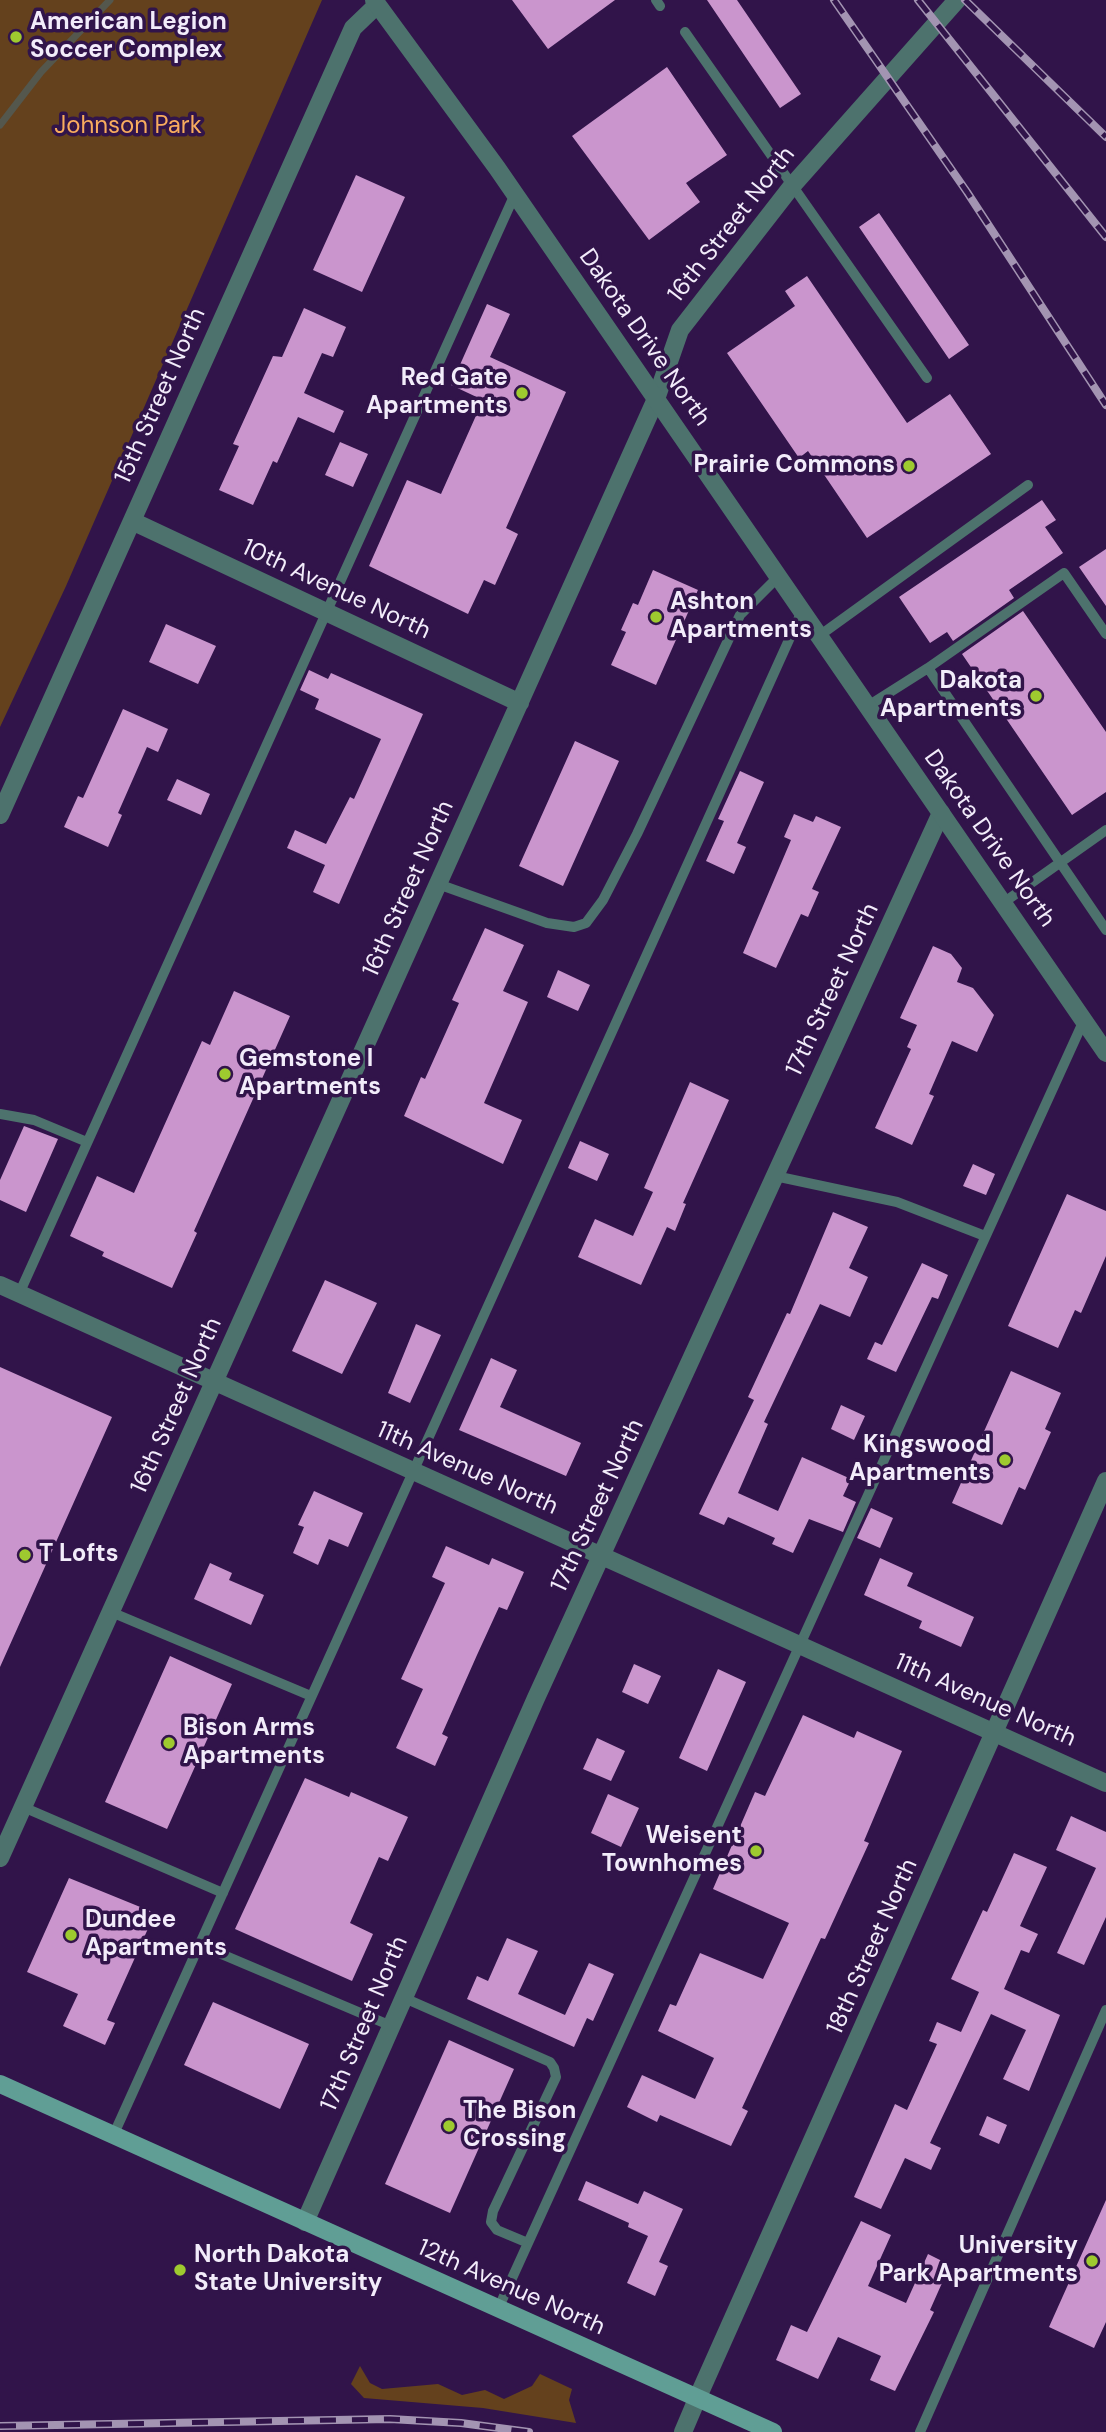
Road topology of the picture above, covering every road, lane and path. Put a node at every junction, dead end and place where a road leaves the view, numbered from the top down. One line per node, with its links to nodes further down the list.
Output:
1 (957, 0): 4 (street, 16th Street North)
2 (375, 2): 5 (street, Dakota Drive North); 9 (street, 15th Street North)
3 (685, 32): 4 (lane)
4 (792, 186): 6 (lane); 7 (street, 16th Street North)
5 (515, 194): 7 (street, Dakota Drive North); 12 (lane)
6 (927, 378)
7 (656, 399): 10 (street, Dakota Drive North); 16 (street, 16th Street North)
8 (1028, 485): 14 (lane)
9 (132, 521): 12 (street, 10th Avenue North); 19 (street, 15th Street North)
10 (778, 577): 11 (street, Dakota Drive North); 22 (lane)
11 (802, 611): 14 (street, Dakota Drive North); 34 (lane)
12 (326, 612): 16 (street, 10th Avenue North); 28 (lane)
13 (1106, 634): 15 (lane)
14 (819, 636): 17 (street, Dakota Drive North)
15 (928, 668): 17 (lane); 21 (lane)
16 (520, 703): 22 (street, 16th Street North)
17 (868, 706): 18 (street, Dakota Drive North)
18 (941, 813): 23 (street, Dakota Drive North); 29 (street, 17th Street North)
19 (0, 815)
20 (1106, 831): 21 (lane)
21 (1060, 862): 23 (lane); 24 (lane)
22 (438, 884): 33 (street, 16th Street North)
23 (1003, 903): 25 (street, Dakota Drive North)
24 (1106, 930)
25 (1084, 1020): 26 (street, Dakota Drive North); 30 (lane)
26 (1106, 1053)
27 (0, 1115): 28 (lane)
28 (87, 1142): 32 (lane)
29 (775, 1176): 30 (lane); 36 (street, 17th Street North)
30 (985, 1236): 38 (lane)
31 (0, 1285): 32 (street, 11th Avenue North)
32 (19, 1294): 33 (street, 11th Avenue North)
33 (214, 1382): 34 (street, 11th Avenue North); 37 (street, 16th Street North)
34 (412, 1471): 36 (street, 11th Avenue North); 39 (lane)
35 (1106, 1481): 40 (street, 18th Street North)
36 (602, 1557): 38 (street, 11th Avenue North); 46 (street, 17th Street North)
37 (111, 1612): 39 (lane); 42 (street, 16th Street North)
38 (799, 1644): 40 (street, 11th Avenue North); 52 (lane)
39 (311, 1696): 44 (lane)
40 (996, 1732): 41 (street, 11th Avenue North); 54 (street, 18th Street North)
41 (1106, 1783)
42 (23, 1807): 43 (street, 16th Street North); 44 (lane)
43 (0, 1858)
44 (223, 1893): 45 (lane)
45 (200, 1945): 48 (lane); 50 (lane)
46 (402, 1997): 48 (street, 17th Street North); 52 (lane)
47 (1106, 2010): 57 (lane)
48 (389, 2025): 51 (street, 17th Street North)
49 (0, 2084): 50 (main road, 12th Avenue North)
50 (113, 2136): 51 (main road, 12th Avenue North)
51 (305, 2222): 53 (main road, 12th Avenue North)
52 (528, 2243): 53 (lane)
53 (498, 2309): 54 (main road, 12th Avenue North)
54 (697, 2399): 55 (street, 18th Street North); 56 (main road, 12th Avenue North)
55 (683, 2432)
56 (774, 2432)
57 (920, 2432)

